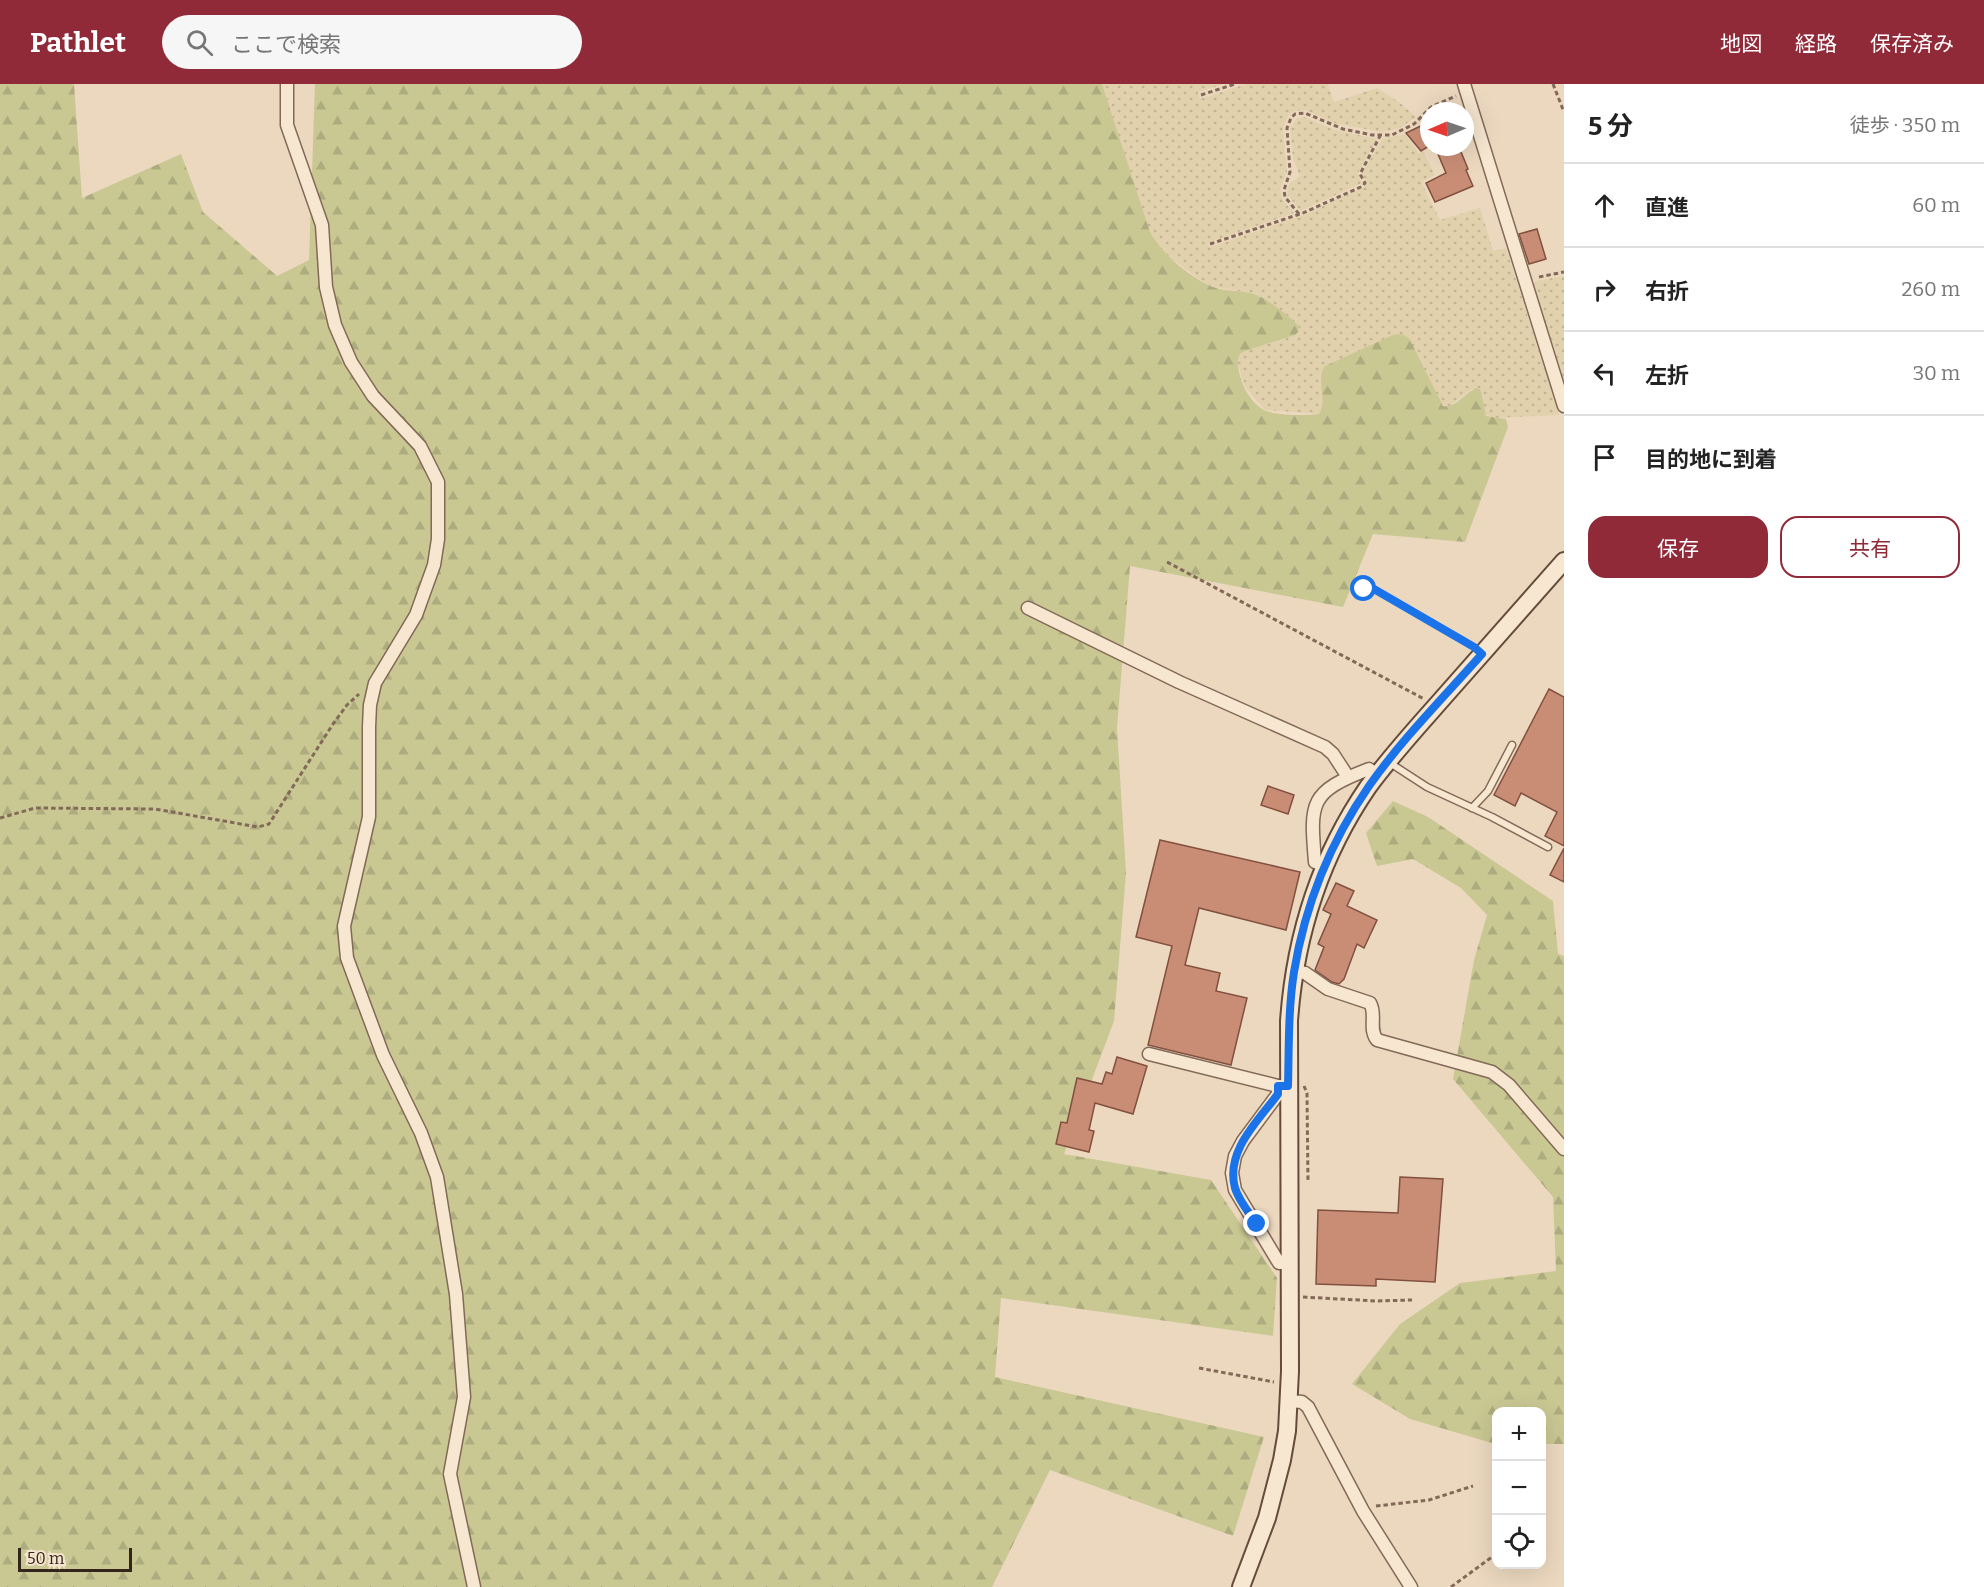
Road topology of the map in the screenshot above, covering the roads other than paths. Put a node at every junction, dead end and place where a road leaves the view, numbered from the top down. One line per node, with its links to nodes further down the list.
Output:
1 (287, 84): 19 (street)
2 (1465, 88): 3 (street)
3 (1564, 406)
4 (1564, 561): 7 (street)
5 (1028, 608): 9 (street)
6 (1512, 746): 10 (lane)
7 (1389, 761): 8 (street); 10 (lane)
8 (1377, 775): 9 (street); 12 (street)
9 (1348, 777): 12 (street)
10 (1472, 808): 11 (lane)
11 (1548, 847)
12 (1324, 866): 13 (street)
13 (1294, 971): 15 (street); 16 (street)
14 (1149, 1054): 15 (street)
15 (1283, 1086): 17 (street); 17 (street)
16 (1564, 1149)
17 (1289, 1263): 18 (street)
18 (1289, 1401): 20 (street); 21 (street)
19 (474, 1587)
20 (1241, 1587)
21 (1411, 1587)

